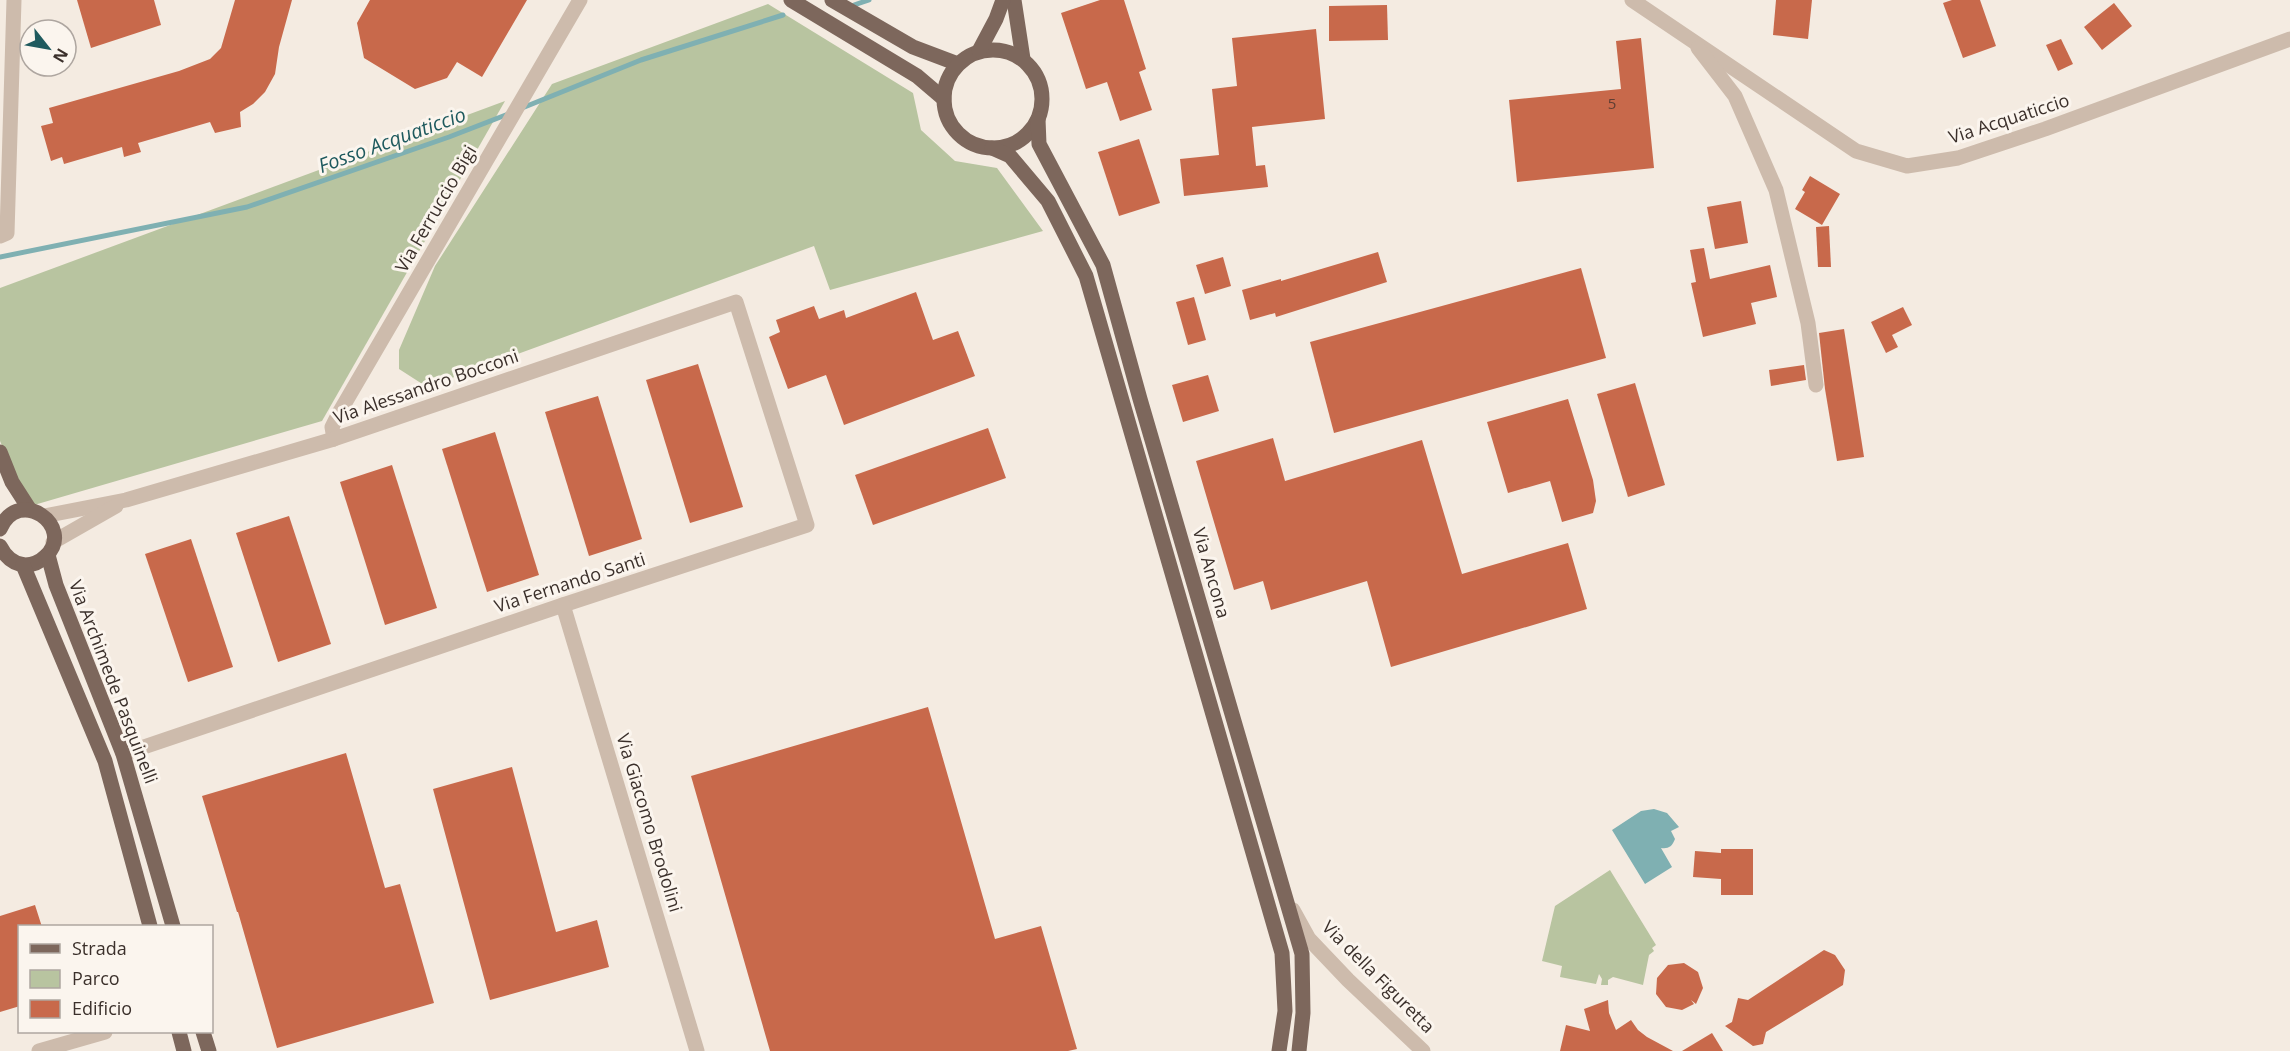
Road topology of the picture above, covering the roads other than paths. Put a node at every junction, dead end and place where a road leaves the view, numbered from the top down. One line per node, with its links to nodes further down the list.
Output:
1 (14, 0): 16 (street)
2 (580, 0): 19 (street, Via Ferruccio Bigi)
3 (791, 0): 13 (main road)
4 (832, 0): 12 (main road)
5 (1003, 0): 10 (main road)
6 (1014, 0): 11 (main road)
7 (1632, 0): 8 (street, Via Acquaticcio)
8 (1688, 37): 9 (street, Via Acquaticcio); 18 (street)
9 (2290, 39)
10 (979, 51): 11 (main road); 12 (main road)
11 (1023, 59): 14 (main road)
12 (958, 64): 13 (main road)
13 (944, 99): 15 (main road)
14 (1038, 119): 15 (main road); 29 (main road, Via Ancona)
15 (992, 148): 39 (main road, Via Ancona)
16 (0, 236)
17 (736, 302): 19 (street, Via Alessandro Bocconi); 27 (street, Via Fernando Santi)
18 (1816, 385)
19 (334, 439): 21 (street, Via Alessandro Bocconi)
20 (0, 452): 22 (main road, Via Archimede Pasquinelli)
21 (126, 500): 22 (street, Via Alessandro Bocconi); 25 (street, Via Alessandro Bocconi)
22 (37, 513): 23 (main road); 25 (main road, Via Archimede Pasquinelli)
23 (1, 523)
24 (0, 546): 26 (main road, Via Archimede Pasquinelli)
25 (51, 548): 26 (main road); 28 (main road, Via Archimede Pasquinelli)
26 (11, 561): 30 (main road, Via Archimede Pasquinelli)
27 (563, 605): 28 (street, Via Fernando Santi); 38 (street, Via Giacomo Brodolini)
28 (123, 754): 31 (main road, Via Archimede Pasquinelli)
29 (1287, 900): 40 (main road, Via Ancona); 41 (street, Via della Figuretta)
30 (149, 925)
31 (172, 925)
32 (102, 1033): 35 (street)
33 (179, 1033): 36 (main road)
34 (203, 1033): 37 (main road)
35 (39, 1051)
36 (184, 1051)
37 (209, 1051)
38 (697, 1051)
39 (1279, 1051)
40 (1299, 1051)
41 (1423, 1051)

